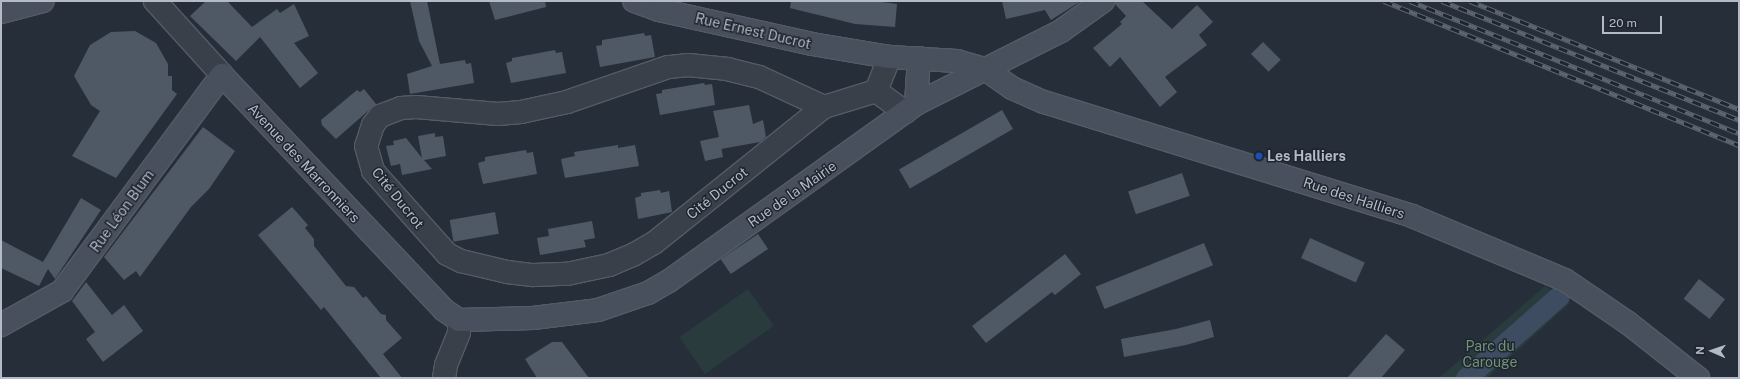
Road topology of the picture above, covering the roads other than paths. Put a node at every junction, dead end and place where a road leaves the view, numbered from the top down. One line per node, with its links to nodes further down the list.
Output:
1 (43, 1): 5 (main road)
2 (155, 1): 9 (street, Avenue des Marronniers)
3 (634, 1): 6 (main road, Rue Ernest Ducrot)
4 (1103, 1): 8 (main road, Rue de la Mairie)
5 (1, 12)
6 (882, 56): 7 (main road, Rue Ernest Ducrot); 11 (street)
7 (920, 58): 8 (main road, Rue des Halliers); 14 (main road)
8 (985, 69): 10 (main road, Rue des Halliers); 12 (main road, Rue de la Mairie)
9 (222, 74): 15 (main road, Avenue des Marronniers); 16 (main road, Rue Léon Blum)
10 (1012, 88): 12 (main road); 18 (main road, Rue des Halliers)
11 (876, 91): 13 (street, Cité Ducrot); 14 (street)
12 (941, 92): 14 (main road, Rue de la Mairie)
13 (824, 107): 13 (street, Cité Ducrot)
14 (910, 108): 15 (main road, Rue de la Mairie)
15 (459, 320): 17 (street)
16 (1, 325)
17 (444, 378)
18 (1698, 378)

